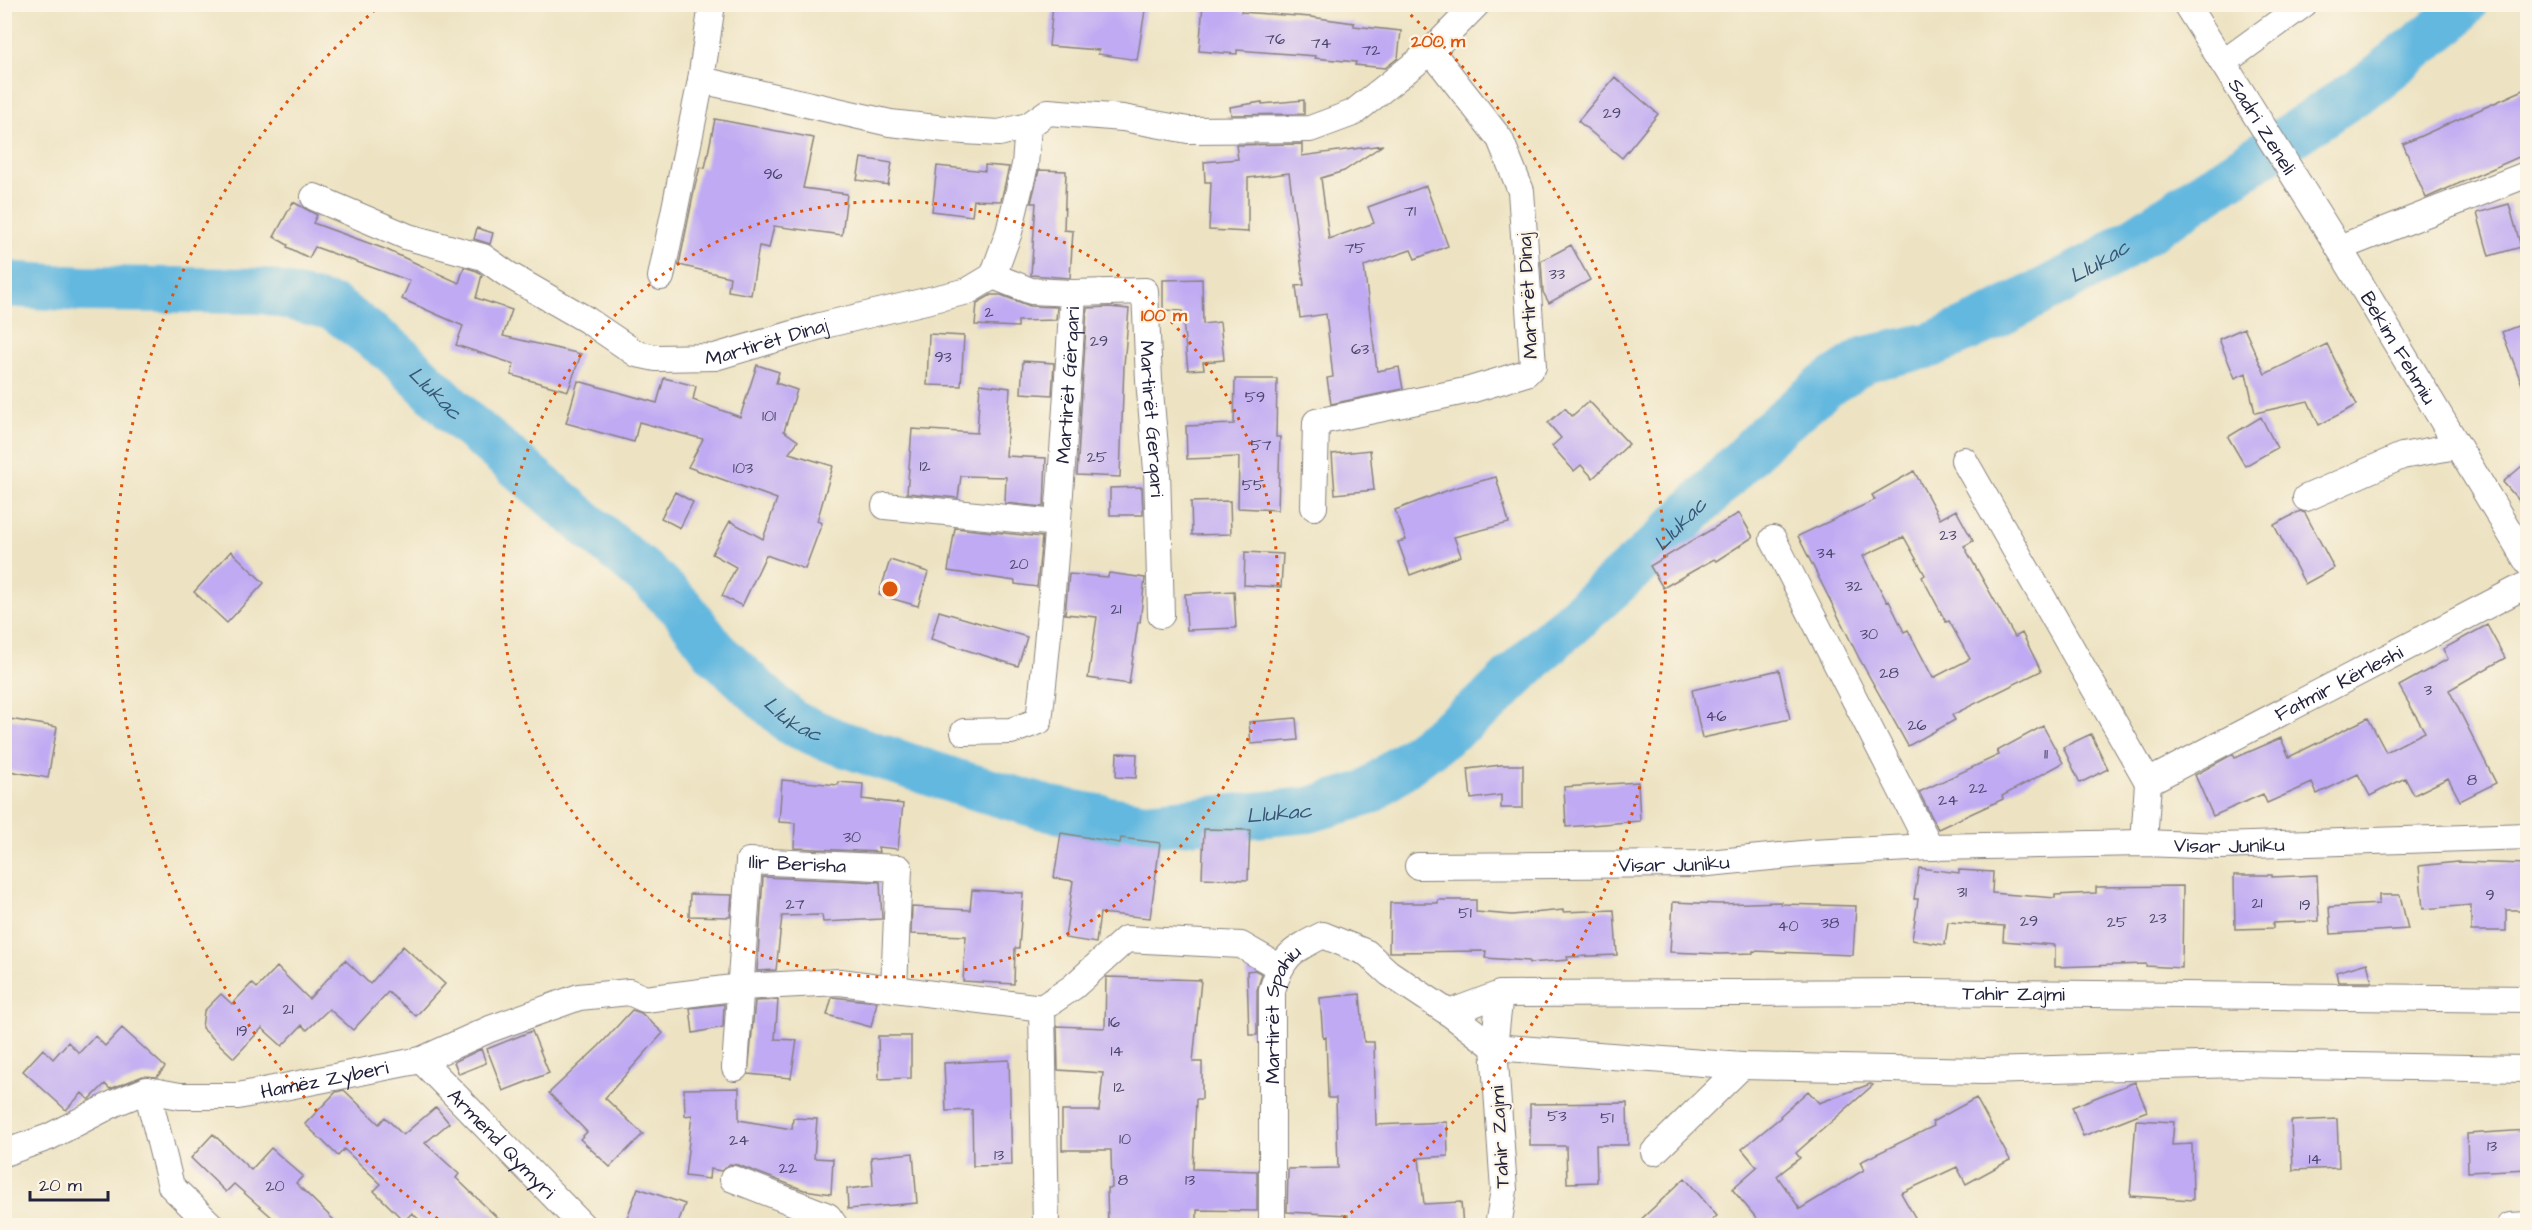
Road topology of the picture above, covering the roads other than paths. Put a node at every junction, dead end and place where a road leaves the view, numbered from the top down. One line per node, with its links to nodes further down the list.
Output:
1 (712, 4): 7 (street)
2 (1477, 4): 5 (street)
3 (2186, 4): 6 (street, Sadri Zeneli)
4 (2304, 4): 6 (street)
5 (1431, 51): 8 (street); 19 (street, Martirët Dinaj)
6 (2223, 63): 11 (street, Sadri Zeneli)
7 (701, 80): 8 (street); 13 (street)
8 (1028, 126): 12 (street)
9 (2528, 174): 11 (street)
10 (314, 197): 12 (street, Martirët Dinaj)
11 (2339, 248): 15 (street, Bekim Fehmiu)
12 (993, 276): 14 (street, Martirët Gërqari)
13 (661, 277)
14 (1073, 293): 20 (street, Martirët Gërqari); 24 (street, Martirët Gerqari)
15 (2456, 446): 17 (street); 22 (street, Bekim Fehmiu)
16 (1964, 460): 26 (street)
17 (2306, 498)
18 (885, 506): 20 (street)
19 (1314, 507)
20 (1057, 523): 25 (street, Martirët Gërqari)
21 (1773, 539): 29 (street)
22 (2528, 563)
23 (2528, 584): 26 (street, Fatmir Kërleshi)
24 (1161, 615)
25 (964, 732)
26 (2148, 782): 28 (street)
27 (2528, 836): 28 (street, Visar Juniku)
28 (2144, 843): 29 (street, Visar Juniku)
29 (1930, 847): 30 (street, Visar Juniku)
30 (1418, 866)
31 (1279, 967): 36 (street); 37 (street, Martirët Spahiu); 52 (street, Martirët Spahiu)
32 (741, 987): 33 (street, Hamëz Zyberi); 33 (street, Ilir Berisha); 39 (street, Hamëz Zyberi); 41 (street, Ilir Berisha)
33 (894, 988): 36 (street)
34 (1500, 994): 35 (street, Tahir Zajmi); 37 (street, Tahir Zajmi); 38 (street, Tahir Zajmi)
35 (2528, 999)
36 (1042, 1008): 51 (street)
37 (1449, 1013): 38 (street)
38 (1494, 1047): 40 (street); 53 (street, Tahir Zajmi)
39 (421, 1060): 43 (street, Hamëz Zyberi); 49 (street, Armend Qymyri)
40 (1742, 1066): 42 (street); 44 (street)
41 (735, 1068)
42 (2528, 1069)
43 (147, 1090): 45 (street); 48 (street)
44 (1654, 1152)
45 (4, 1153)
46 (733, 1179): 50 (street)
47 (2527, 1225): 54 (street)
48 (212, 1226)
49 (584, 1226)
50 (834, 1226)
51 (1046, 1226)
52 (1272, 1226)
53 (1498, 1226)
54 (2510, 1226)

